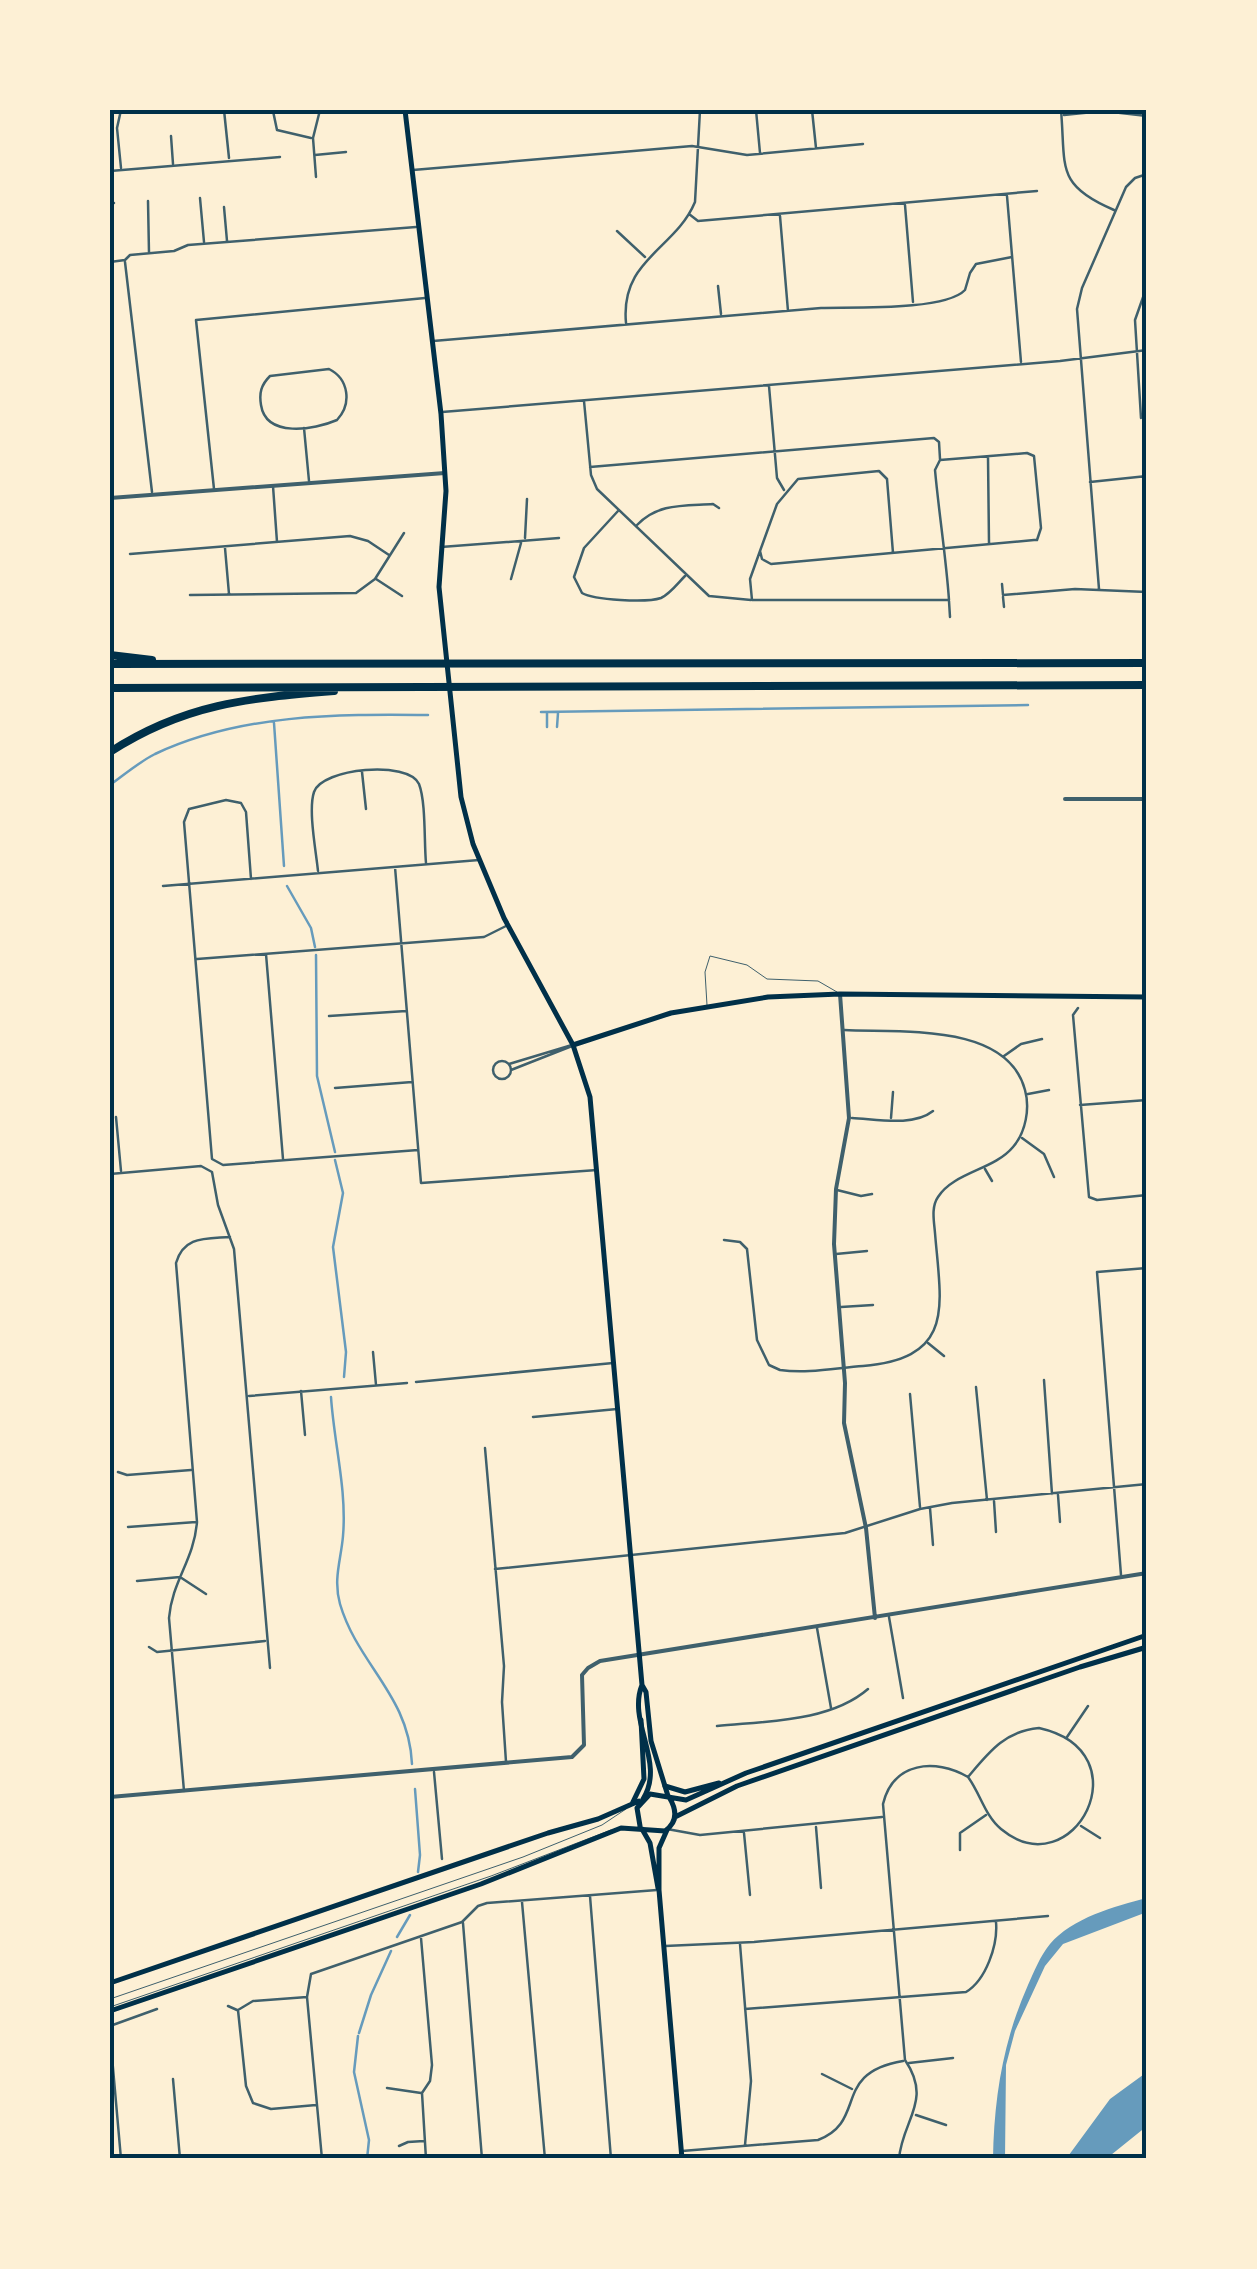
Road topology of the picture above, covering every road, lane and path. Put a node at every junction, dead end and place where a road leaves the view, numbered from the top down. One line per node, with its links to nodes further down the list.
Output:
1 (121, 110): 22 (street)
2 (224, 110): 20 (street)
3 (320, 110): 12 (street)
4 (405, 110): 23 (main road)
5 (700, 110): 14 (street)
6 (756, 110): 17 (street)
7 (812, 110): 15 (street)
8 (274, 111): 12 (street)
9 (1061, 112): 10 (street); 33 (street)
10 (1147, 116)
11 (170, 136): 21 (street)
12 (313, 138): 18 (street)
13 (863, 144): 15 (street)
14 (698, 146): 17 (street); 23 (street); 34 (street)
15 (816, 148): 17 (street)
16 (346, 152): 18 (street)
17 (760, 154)
18 (314, 155): 26 (street)
19 (280, 156): 20 (street)
20 (229, 161): 21 (street)
21 (174, 166): 22 (street)
22 (121, 170): 24 (street)
23 (412, 170): 36 (main road)
24 (110, 171)
25 (1147, 174): 33 (street)
26 (316, 177)
27 (1037, 191): 28 (street)
28 (1007, 194): 31 (street); 42 (street)
29 (200, 198): 39 (street)
30 (148, 200): 40 (street)
31 (905, 204): 35 (street); 48 (street)
32 (224, 207): 38 (street)
33 (1116, 211): 55 (street)
34 (689, 214): 35 (street); 41 (street)
35 (780, 214): 49 (street)
36 (418, 227): 38 (street); 47 (main road)
37 (617, 231): 41 (street)
38 (227, 242): 39 (street)
39 (204, 244): 40 (street)
40 (149, 253): 43 (street)
41 (647, 258): 51 (street)
42 (1012, 258): 48 (street); 56 (street)
43 (125, 260): 44 (street); 73 (street)
44 (110, 262)
45 (718, 286): 50 (street)
46 (1147, 286): 54 (street)
47 (426, 298): 52 (main road); 71 (street)
48 (914, 304): 49 (street)
49 (788, 310): 50 (street)
50 (721, 317): 51 (street)
51 (626, 324): 52 (street)
52 (432, 341): 59 (main road)
53 (1147, 350): 54 (street)
54 (1136, 351): 55 (street); 60 (street)
55 (1080, 356): 56 (street); 69 (street)
56 (1021, 362): 57 (street)
57 (769, 384): 58 (street); 62 (street)
58 (584, 400): 59 (street); 65 (street)
59 (440, 412): 66 (main road)
60 (1141, 418)
61 (304, 426): 61 (street); 68 (street)
62 (775, 451): 64 (street); 65 (street); 72 (street)
63 (988, 457): 64 (street); 84 (street); 84 (street)
64 (940, 460): 87 (street)
65 (590, 467): 77 (street)
66 (445, 473): 68 (street); 86 (main road)
67 (1146, 476): 69 (street); 78 (street)
68 (309, 482): 70 (street)
69 (1090, 482): 96 (street)
70 (273, 484): 71 (street); 83 (street)
71 (214, 489): 73 (street)
72 (786, 492): 88 (street); 89 (street)
73 (152, 494): 74 (street)
74 (110, 498)
75 (527, 499): 82 (street)
76 (719, 508): 79 (street)
77 (619, 510): 79 (street); 92 (street)
78 (1147, 511)
79 (636, 526): 92 (street)
80 (404, 532): 91 (street)
81 (559, 538): 82 (street)
82 (523, 541): 86 (street); 94 (street)
83 (277, 542): 85 (street); 91 (street)
84 (989, 544): 87 (street)
85 (224, 546): 90 (street); 98 (street)
86 (440, 548): 118 (main road)
87 (942, 549): 89 (street); 103 (street)
88 (760, 551): 89 (street); 102 (street)
89 (894, 553)
90 (130, 554)
91 (389, 556): 93 (street)
92 (686, 576): 102 (street)
93 (375, 578): 98 (street); 101 (street)
94 (511, 579)
95 (1002, 584): 100 (street)
96 (1099, 589): 97 (street); 100 (street)
97 (1147, 592)
98 (229, 594): 99 (street)
99 (190, 595)
100 (1002, 595): 104 (street)
101 (402, 596)
102 (752, 600): 103 (street)
103 (949, 600): 105 (street)
104 (1004, 607)
105 (950, 617)
106 (110, 655): 109 (highway)
107 (110, 664): 109 (highway)
108 (1147, 664): 109 (highway)
109 (196, 666)
110 (403, 686): 111 (highway); 112 (highway); 113 (highway)
111 (110, 688)
112 (1147, 688)
113 (110, 752)
114 (362, 772): 117 (street); 119 (street); 121 (street)
115 (1064, 799): 116 (street)
116 (1147, 799)
117 (366, 809)
118 (480, 860): 119 (street); 125 (main road)
119 (426, 864): 120 (street)
120 (395, 867): 121 (street); 126 (street)
121 (318, 873): 122 (street)
122 (251, 879): 123 (street); 123 (street)
123 (189, 884): 124 (street); 128 (street)
124 (163, 886)
125 (508, 925): 126 (street); 137 (main road)
126 (401, 944): 127 (street); 133 (street)
127 (266, 954): 128 (street); 154 (street)
128 (196, 959): 154 (street)
129 (840, 994): 130 (main road); 131 (main road); 131 (lane); 135 (street)
130 (1147, 997)
131 (707, 1006): 137 (main road)
132 (1078, 1008): 147 (street)
133 (406, 1010): 134 (street); 141 (street)
134 (330, 1016)
135 (843, 1030): 138 (street); 150 (street)
136 (1042, 1039): 138 (street)
137 (573, 1045): 139 (street); 140 (street); 156 (main road)
138 (1004, 1056): 145 (street)
139 (509, 1064): 140 (street); 140 (street)
140 (511, 1070)
141 (412, 1082): 142 (street); 153 (street)
142 (335, 1088)
143 (1049, 1090): 145 (street)
144 (893, 1092): 151 (street)
145 (1026, 1094): 152 (street)
146 (1147, 1100): 147 (street)
147 (1080, 1105): 163 (street)
148 (934, 1112): 151 (street)
149 (116, 1117): 157 (street)
150 (849, 1118): 151 (street); 161 (street)
151 (891, 1120)
152 (1020, 1137): 155 (street); 159 (street)
153 (418, 1150): 154 (street); 156 (street)
154 (283, 1160)
155 (984, 1168): 160 (street); 171 (street)
156 (598, 1170): 174 (main road)
157 (121, 1173): 158 (street); 164 (street)
158 (110, 1174)
159 (1054, 1177)
160 (992, 1181)
161 (836, 1189): 162 (street); 167 (street)
162 (872, 1194)
163 (1147, 1195)
164 (231, 1237): 183 (street); 188 (street)
165 (724, 1240): 175 (street)
166 (868, 1251): 167 (street)
167 (835, 1254): 170 (street)
168 (1147, 1268): 191 (street)
169 (873, 1305): 170 (street)
170 (839, 1307): 175 (street)
171 (926, 1342): 173 (street); 175 (street)
172 (374, 1352): 179 (street)
173 (944, 1356)
174 (614, 1363): 177 (street); 184 (main road)
175 (844, 1368): 200 (street)
176 (1044, 1380): 192 (street)
177 (416, 1382)
178 (407, 1383): 179 (street)
179 (376, 1386): 181 (street)
180 (976, 1387): 194 (street)
181 (301, 1391): 183 (street); 186 (street)
182 (910, 1394): 196 (street)
183 (247, 1396): 214 (street)
184 (618, 1408): 185 (street); 203 (main road)
185 (534, 1416)
186 (304, 1434)
187 (484, 1448): 204 (street)
188 (193, 1470): 189 (street); 197 (street)
189 (118, 1472)
190 (1147, 1484): 191 (street)
191 (1114, 1488): 192 (street); 207 (street)
192 (1055, 1494): 193 (street); 198 (street)
193 (994, 1499): 194 (street); 201 (street)
194 (986, 1500): 195 (street)
195 (930, 1507): 196 (street); 202 (street)
196 (920, 1509): 200 (street)
197 (197, 1522): 199 (street); 206 (street)
198 (1060, 1522)
199 (128, 1528)
200 (866, 1528): 203 (street); 211 (street)
201 (996, 1532)
202 (933, 1545)
203 (631, 1554): 204 (street); 218 (main road)
204 (495, 1569): 228 (street)
205 (1147, 1574): 207 (street)
206 (180, 1577): 208 (street); 209 (street); 217 (street)
207 (1121, 1578): 210 (street)
208 (137, 1581)
209 (206, 1594)
210 (889, 1615): 211 (street); 222 (street)
211 (875, 1618): 212 (street)
212 (817, 1628): 218 (street); 224 (street)
213 (1147, 1635): 231 (main road)
214 (267, 1640): 217 (street); 219 (street)
215 (149, 1647): 217 (street)
216 (1147, 1647): 239 (main road)
217 (172, 1650): 233 (street)
218 (639, 1656): 220 (main road); 228 (street)
219 (270, 1668)
220 (642, 1685): 225 (main road); 232 (main road)
221 (868, 1689): 224 (street)
222 (903, 1698)
223 (1088, 1706): 227 (street)
224 (831, 1709): 226 (street)
225 (642, 1720): 236 (main road); 237 (main road)
226 (717, 1726)
227 (1066, 1738): 230 (street); 242 (street)
228 (506, 1764): 229 (street)
229 (434, 1770): 233 (street); 249 (street)
230 (968, 1777): 238 (street); 240 (street)
231 (727, 1782): 232 (main road); 234 (main road)
232 (665, 1786): 234 (main road)
233 (184, 1791): 235 (street)
234 (669, 1797): 236 (main road); 239 (main road)
235 (110, 1798)
236 (642, 1799): 237 (main road); 243 (main road)
237 (632, 1804): 262 (main road); 265 (lane)
238 (988, 1814): 242 (street); 248 (street)
239 (675, 1817): 244 (main road); 245 (street)
240 (884, 1817): 241 (street); 258 (street)
241 (816, 1825): 246 (street); 250 (street)
242 (1080, 1825): 247 (street)
243 (642, 1829): 244 (main road); 251 (main road); 267 (main road)
244 (667, 1829): 245 (street); 251 (main road)
245 (682, 1830): 246 (street)
246 (744, 1832): 253 (street)
247 (1100, 1838)
248 (960, 1850)
249 (442, 1860)
250 (821, 1888)
251 (659, 1890): 252 (street); 261 (main road)
252 (590, 1895): 254 (street); 293 (street)
253 (750, 1895)
254 (522, 1900): 256 (street); 292 (street)
255 (1048, 1916): 257 (street)
256 (462, 1922): 259 (street); 291 (street)
257 (996, 1922): 258 (street); 264 (street)
258 (894, 1930): 260 (street); 264 (street)
259 (420, 1937): 263 (street); 279 (street)
260 (740, 1942): 261 (street); 269 (street)
261 (664, 1946): 286 (main road)
262 (110, 1983)
263 (308, 1996): 270 (street); 280 (street)
264 (900, 1997): 269 (street); 274 (street)
265 (110, 1999)
266 (228, 2006): 270 (street)
267 (110, 2009)
268 (157, 2009): 271 (street)
269 (745, 2009): 285 (street)
270 (238, 2010): 280 (street)
271 (110, 2026)
272 (110, 2034): 287 (street)
273 (953, 2058): 274 (street)
274 (906, 2062): 278 (street); 281 (street)
275 (822, 2074): 278 (street)
276 (173, 2079): 288 (street)
277 (388, 2088): 279 (street)
278 (854, 2090): 285 (street)
279 (422, 2093): 283 (street)
280 (317, 2105): 289 (street)
281 (914, 2115): 282 (street); 294 (street)
282 (946, 2125)
283 (425, 2141): 284 (street); 290 (street)
284 (399, 2146)
285 (745, 2146): 286 (street)
286 (681, 2155)
287 (121, 2159)
288 (180, 2159)
289 (322, 2159)
290 (426, 2159)
291 (482, 2159)
292 (545, 2159)
293 (611, 2159)
294 (898, 2159)

